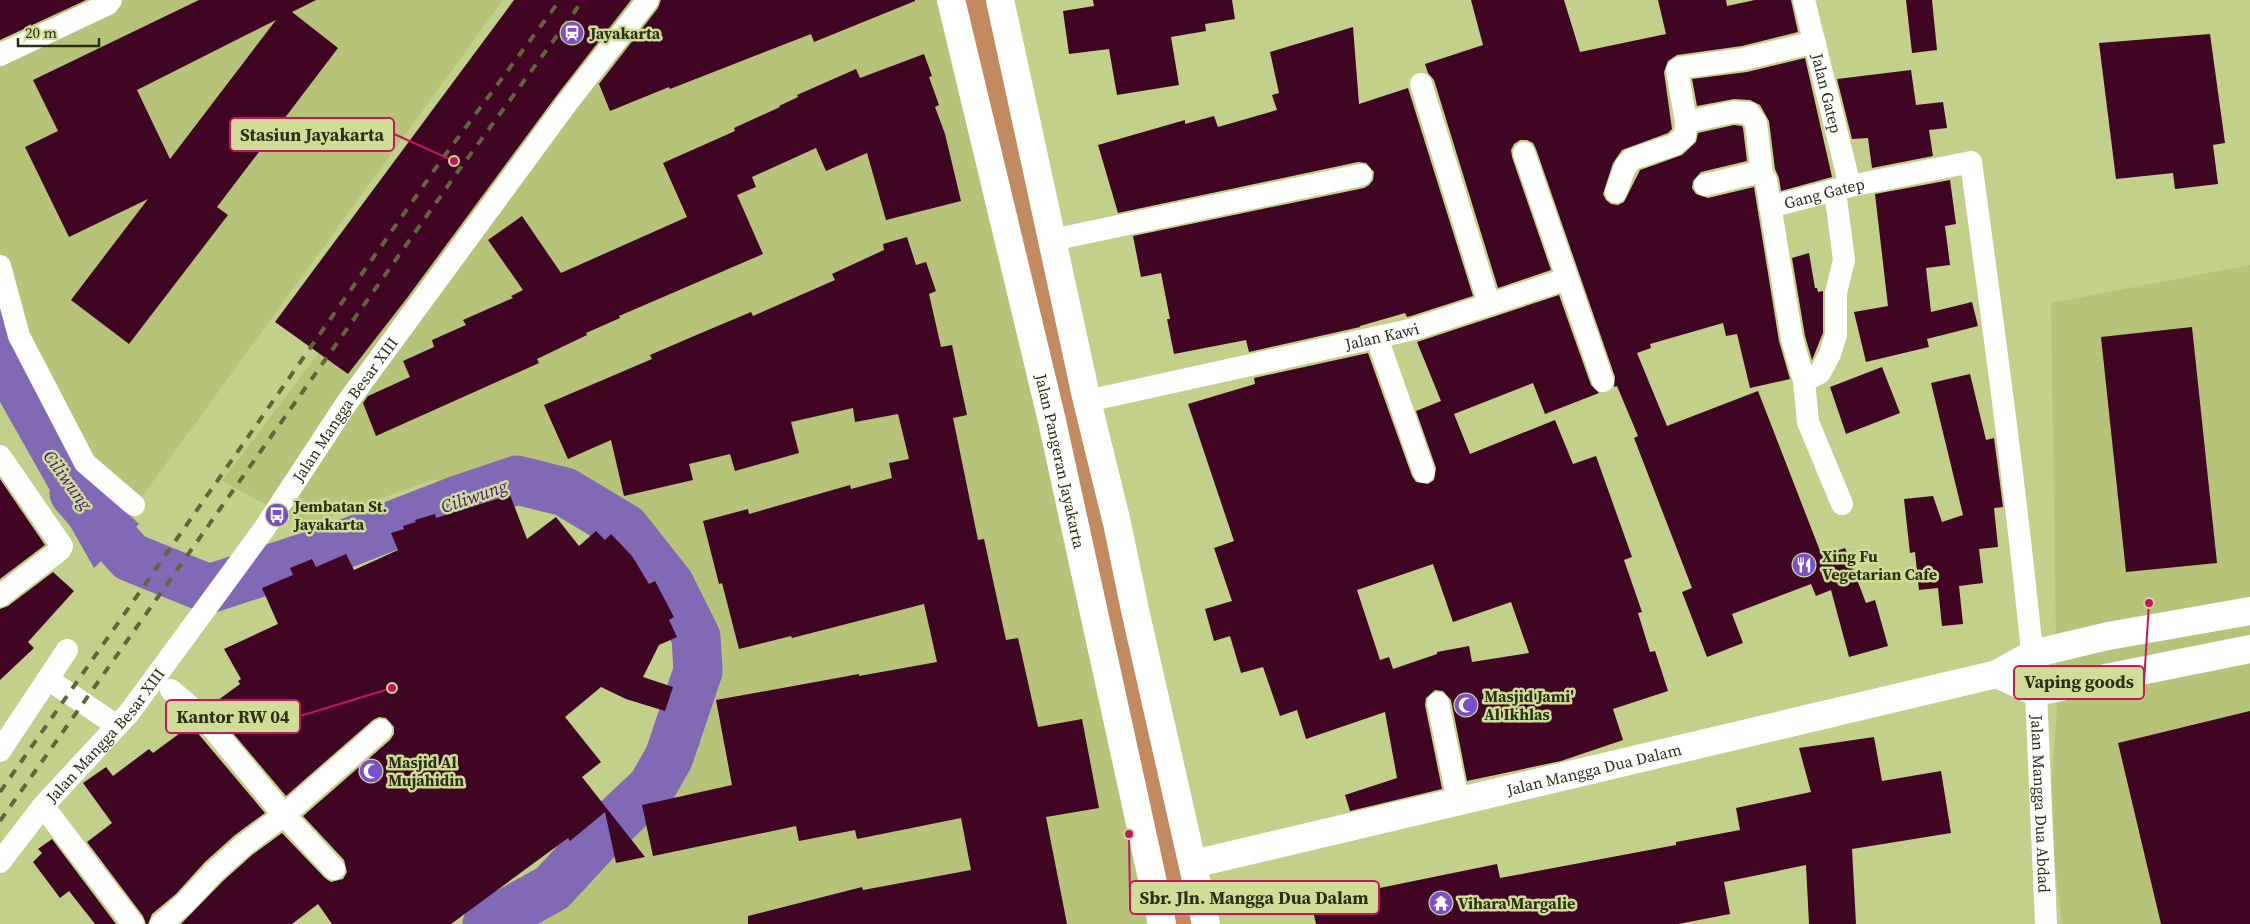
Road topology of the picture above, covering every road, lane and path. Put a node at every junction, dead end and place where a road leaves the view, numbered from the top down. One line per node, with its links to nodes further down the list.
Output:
1 (111, 0): 7 (street)
2 (648, 0): 44 (street, Jalan Mangga Besar XIII)
3 (951, 0): 31 (main road, Jalan Pangeran Jayakarta)
4 (1000, 0): 18 (main road)
5 (1804, 0): 6 (street, Jalan Gatep)
6 (1815, 42): 9 (street); 15 (street, Jalan Gatep)
7 (0, 55)
8 (1421, 84): 21 (street)
9 (1686, 122): 12 (street, Gang Gatep); 16 (street)
10 (1524, 153): 20 (street)
11 (1972, 162): 15 (street, Gang Gatep); 38 (street, Jalan Mangga Dua Abdad)
12 (1762, 174): 14 (street); 17 (street, Gang Gatep)
13 (1361, 175): 18 (street)
14 (1704, 185)
15 (1843, 188): 17 (street, Gang Gatep); 24 (street, Jalan Gatep)
16 (1616, 192)
17 (1770, 207): 24 (street)
18 (1052, 240): 25 (main road)
19 (0, 266): 29 (street)
20 (1568, 279): 21 (street, Jalan Kawi); 23 (street)
21 (1489, 304): 22 (street, Jalan Kawi)
22 (1378, 338): 25 (street, Jalan Kawi); 27 (street)
23 (1603, 381)
24 (1804, 381): 28 (street)
25 (1087, 401): 30 (main road)
26 (0, 456): 32 (street)
27 (1424, 472)
28 (1842, 504)
29 (134, 505)
30 (1117, 523): 31 (main road); 34 (main road)
31 (1076, 533): 35 (main road, Jalan Pangeran Jayakarta)
32 (0, 596)
33 (2250, 611): 38 (main road, Jalan Mangga Dua Dalam)
34 (1135, 612): 35 (main road); 51 (main road)
35 (1095, 620): 55 (main road, Jalan Pangeran Jayakarta)
36 (2250, 649): 42 (main road)
37 (67, 650): 40 (street)
38 (2033, 654): 39 (main road, Jalan Mangga Dua Dalam); 42 (street, Jalan Mangga Dua Abdad)
39 (1997, 674): 42 (main road); 47 (main road, Jalan Mangga Dua Dalam)
40 (48, 679): 44 (street); 46 (street)
41 (171, 690): 49 (street)
42 (2036, 692): 57 (street, Jalan Mangga Dua Abdad)
43 (1438, 703): 47 (street)
44 (123, 719): 48 (street, Jalan Mangga Besar XIII)
45 (381, 730): 49 (street)
46 (0, 751)
47 (1458, 801): 51 (main road, Jalan Mangga Dua Dalam)
48 (43, 806): 50 (street, Jalan Mangga Besar XIII); 53 (street)
49 (284, 815): 52 (street); 54 (street)
50 (0, 862)
51 (1193, 864): 56 (main road)
52 (334, 869)
53 (132, 924)
54 (161, 924)
55 (1162, 924)
56 (1206, 924)
57 (2046, 924)

